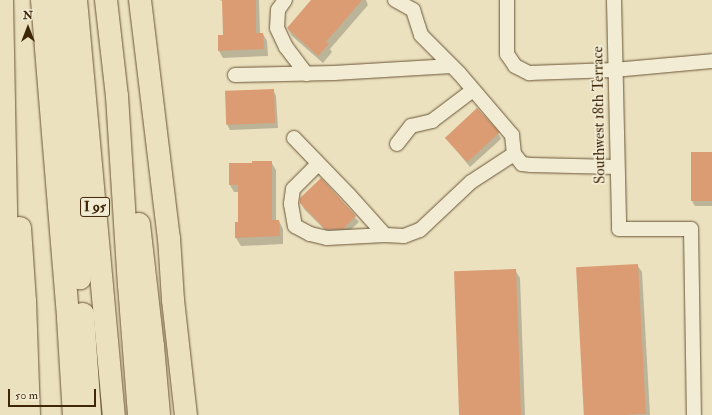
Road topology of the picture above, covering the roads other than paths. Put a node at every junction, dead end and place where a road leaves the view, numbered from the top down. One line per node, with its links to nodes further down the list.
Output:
1 (2, 0): 13 (highway)
2 (33, 0): 30 (highway)
3 (42, 0): 31 (highway)
4 (59, 0): 32 (highway)
5 (76, 0): 33 (highway, I 95)
6 (106, 0): 20 (highway)
7 (140, 0): 27 (highway)
8 (285, 0): 17 (street)
9 (395, 0): 12 (street)
10 (507, 0): 16 (street)
11 (614, 0): 16 (street, Southwest 18th Terrace)
12 (413, 5): 15 (street)
13 (3, 42): 28 (highway); 29 (highway)
14 (712, 62): 16 (street)
15 (452, 66): 17 (street); 19 (street)
16 (614, 70): 25 (street, Southwest 18th Terrace)
17 (306, 74): 18 (street)
18 (235, 75)
19 (473, 90): 22 (street); 23 (street)
20 (117, 96): 34 (highway); 35 (highway)
21 (294, 138): 24 (street)
22 (397, 144)
23 (514, 154): 25 (street); 26 (street)
24 (318, 164): 26 (street); 26 (street)
25 (617, 167): 38 (street, Southwest 18th Terrace)
26 (384, 235)
27 (169, 238): 36 (highway); 37 (highway)
28 (10, 415)
29 (29, 415)
30 (63, 415)
31 (74, 415)
32 (90, 415)
33 (114, 415)
34 (139, 415)
35 (159, 415)
36 (186, 415)
37 (199, 415)
38 (694, 415)

